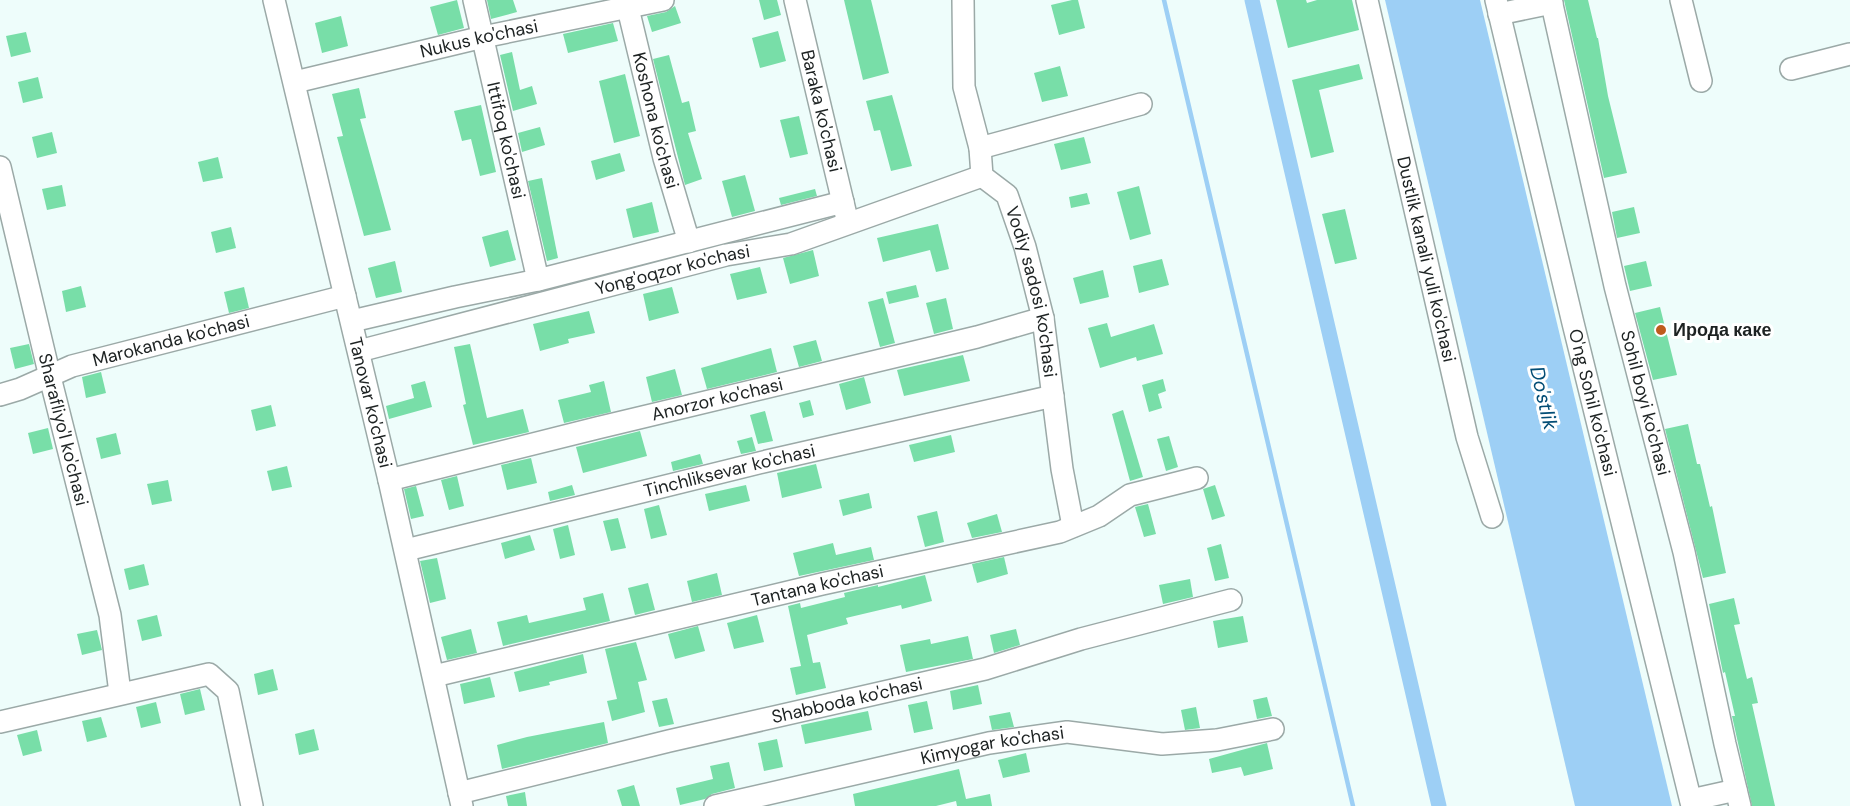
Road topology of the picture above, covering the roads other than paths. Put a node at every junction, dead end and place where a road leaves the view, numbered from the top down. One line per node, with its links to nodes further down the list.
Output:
1 (274, 0): 15 (street, Tanovar ko'chasi)
2 (474, 0): 11 (street, Ittifoq ko'chasi)
3 (663, 0): 9 (street, Nukus ko'chasi)
4 (795, 0): 20 (street, Baraka ko'chasi)
5 (963, 0): 17 (street)
6 (1367, 0): 33 (street, Dustlik kanali yuli ko'chasi)
7 (1682, 0): 14 (street)
8 (1552, 2): 10 (street); 41 (street, Sohil boyi ko'chasi)
9 (628, 4): 11 (street, Nukus ko'chasi); 22 (street, Koshona ko'chasi)
10 (1497, 7): 43 (street, O'ng Sohil ko'chasi)
11 (483, 37): 15 (street, Nukus ko'chasi); 23 (street, Ittifoq ko'chasi)
12 (1850, 54): 13 (street)
13 (1791, 69)
14 (1701, 81)
15 (295, 82): 24 (street, Tanovar ko'chasi)
16 (1142, 104): 17 (street)
17 (980, 148): 19 (street)
18 (0, 167): 28 (street, Sharafliyo'l ko'chasi)
19 (982, 176): 21 (street, Yong'oqzor ko'chasi); 25 (street, Vodiy sadosi ko'chasi)
20 (843, 202): 21 (street, Baraka ko'chasi); 22 (street)
21 (848, 223): 27 (street, Yong'oqzor ko'chasi)
22 (689, 242): 23 (street)
23 (538, 280): 26 (street)
24 (345, 296): 26 (street, Tanovar ko'chasi); 28 (street, Marokanda ko'chasi)
25 (1043, 318): 30 (street, Vodiy sadosi ko'chasi); 32 (street, Anorzor ko'chasi)
26 (352, 321): 27 (street, Tanovar ko'chasi)
27 (359, 351): 32 (street, Tanovar ko'chasi)
28 (50, 377): 29 (street, Marokanda ko'chasi); 38 (street, Sharafliyo'l ko'chasi)
29 (0, 395)
30 (1053, 396): 34 (street, Vodiy sadosi ko'chasi); 35 (street, Tinchliksevar ko'chasi)
31 (1197, 478): 34 (street, Tantana ko'chasi)
32 (389, 480): 35 (street, Tanovar ko'chasi)
33 (1492, 517)
34 (1073, 526): 37 (street, Tantana ko'chasi)
35 (406, 549): 37 (street, Tanovar ko'chasi)
36 (1231, 600): 42 (street, Shabboda ko'chasi)
37 (434, 676): 42 (street, Tanovar ko'chasi)
38 (120, 693): 39 (street); 44 (street)
39 (0, 722)
40 (1273, 729): 45 (street, Kimyogar ko'chasi)
41 (1738, 798): 43 (street)
42 (461, 799)
43 (1692, 803)
44 (252, 806)
45 (715, 806)

